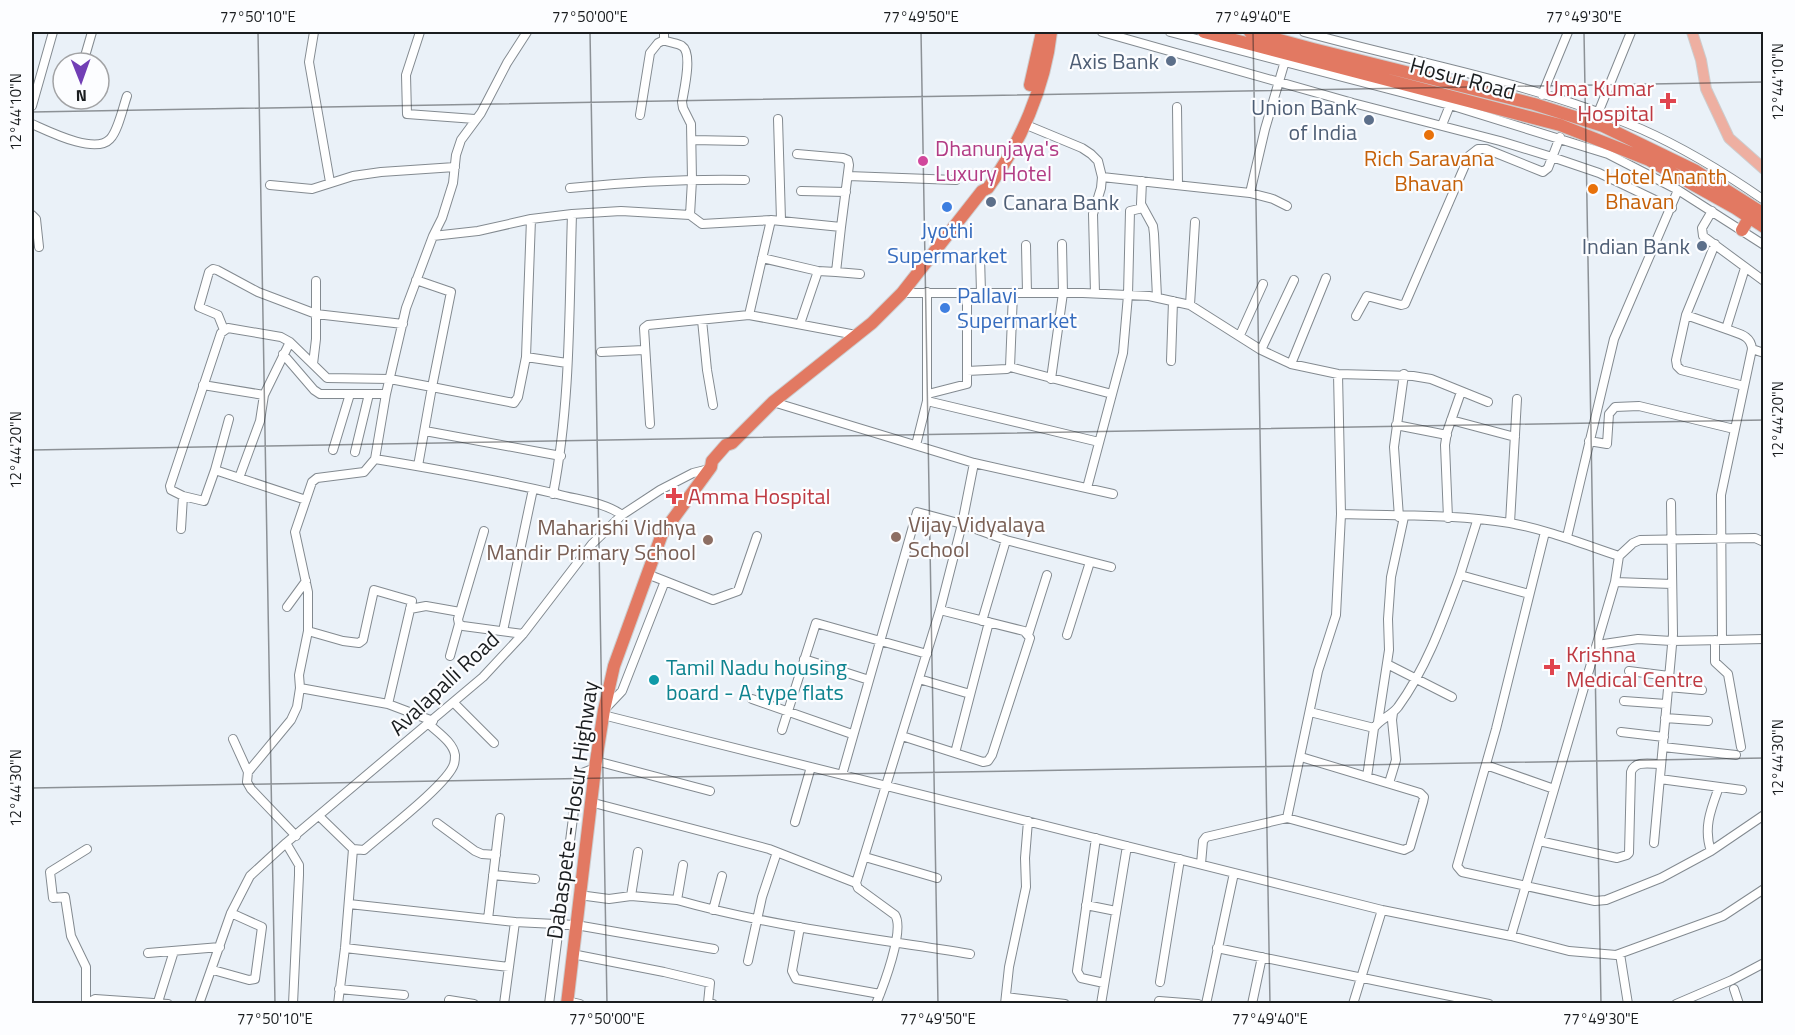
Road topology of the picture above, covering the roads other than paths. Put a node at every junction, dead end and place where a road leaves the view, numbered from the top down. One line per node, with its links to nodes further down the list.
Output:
1 (53, 32): 23 (street)
2 (92, 32): 17 (street)
3 (314, 32): 44 (street)
4 (420, 32): 27 (street)
5 (527, 32): 27 (street)
6 (1042, 32): 51 (highway)
7 (1051, 32): 30 (highway)
8 (1102, 32): 19 (street)
9 (1170, 32): 18 (street)
10 (1204, 32): 63 (highway, Hosur Road)
11 (1250, 32): 60 (highway, Hosur Road)
12 (1304, 32): 20 (street)
13 (1568, 32): 20 (street)
14 (1631, 32): 25 (street)
15 (1692, 32): 38 (main road)
16 (664, 36): 26 (street); 33 (street)
17 (86, 51)
18 (1285, 61): 19 (street); 22 (street)
19 (1279, 82): 31 (street); 53 (street)
20 (1542, 95): 25 (street)
21 (128, 96): 29 (street)
22 (1450, 105): 31 (street); 32 (street)
23 (32, 106)
24 (1177, 107): 47 (street)
25 (1598, 113): 54 (street)
26 (640, 115)
27 (475, 119): 37 (street)
28 (778, 119): 66 (street)
29 (32, 124)
30 (1024, 124): 40 (street); 51 (highway)
31 (1442, 125): 36 (street)
32 (1560, 137): 36 (street); 49 (street)
33 (692, 140): 34 (street); 41 (street)
34 (744, 141)
35 (797, 154): 39 (street)
36 (1552, 157): 57 (street); 104 (street)
37 (455, 167): 44 (street); 71 (street)
38 (1764, 169)
39 (848, 176): 43 (street); 52 (street)
40 (1102, 177): 45 (street); 96 (street)
41 (692, 180): 42 (street); 48 (street); 61 (street)
42 (745, 180)
43 (956, 180)
44 (330, 182): 46 (street)
45 (1142, 182): 47 (street); 56 (street)
46 (270, 185)
47 (1178, 185): 53 (street)
48 (570, 188)
49 (1678, 189): 57 (street); 58 (street)
50 (801, 191): 52 (street)
51 (982, 191): 93 (highway)
52 (846, 192): 68 (street)
53 (1250, 193): 55 (street)
54 (1764, 200)
55 (1287, 206)
56 (1143, 208): 97 (street); 98 (street)
57 (1672, 208): 152 (street)
58 (1712, 211): 70 (street); 73 (street)
59 (572, 214): 61 (street); 64 (street); 121 (street)
60 (1764, 214)
61 (690, 215): 65 (street)
62 (32, 216): 76 (street)
63 (1749, 218): 69 (highway, Hosur Road); 70 (highway)
64 (531, 219): 71 (street); 119 (street)
65 (771, 220): 66 (street); 78 (street)
66 (781, 220): 68 (street)
67 (1195, 222): 100 (street)
68 (841, 227): 81 (street)
69 (1764, 227)
70 (1742, 230): 74 (street)
71 (433, 236): 84 (street)
72 (1062, 244): 95 (street)
73 (1715, 244): 79 (street); 103 (street)
74 (1764, 244)
75 (1026, 245): 94 (street)
76 (39, 247)
77 (980, 256): 91 (street)
78 (762, 258): 80 (street); 102 (street)
79 (1746, 268): 87 (street); 108 (street)
80 (818, 271): 81 (street); 107 (street)
81 (836, 272): 82 (street)
82 (860, 274)
83 (1326, 278): 123 (street)
84 (416, 280): 106 (street); 132 (street)
85 (1294, 280): 115 (street)
86 (316, 281): 101 (street)
87 (1764, 281)
88 (1263, 284): 111 (street)
89 (927, 292): 90 (street); 93 (street); 139 (street)
90 (967, 292): 91 (street); 125 (street)
91 (981, 292): 92 (street)
92 (1013, 292): 94 (street); 124 (street)
93 (902, 293): 110 (highway)
94 (1027, 293): 95 (street)
95 (1063, 293): 96 (street); 129 (street)
96 (1095, 293): 97 (street)
97 (1128, 295): 98 (street); 137 (street)
98 (1157, 297): 99 (street)
99 (1173, 301): 100 (street); 120 (street)
100 (1190, 305): 111 (street)
101 (316, 314): 106 (street); 109 (street); 122 (street)
102 (749, 315): 105 (street); 107 (street)
103 (1686, 315): 108 (street); 131 (street)
104 (1356, 316)
105 (702, 320): 114 (street); 143 (street)
106 (403, 324): 128 (street)
107 (800, 324): 110 (street)
108 (1726, 329): 113 (street)
109 (224, 330): 112 (street); 130 (street)
110 (856, 335): 141 (highway)
111 (1240, 335): 115 (street)
112 (290, 342): 118 (street); 122 (street)
113 (1752, 349): 117 (street); 131 (street)
114 (644, 350): 116 (street); 146 (street)
115 (1262, 350): 123 (street)
116 (601, 352)
117 (1764, 352)
118 (283, 354): 134 (street); 138 (street)
119 (526, 357): 121 (street); 132 (street)
120 (1171, 361)
121 (567, 363): 157 (street)
122 (313, 364): 128 (street)
123 (1291, 364): 126 (street)
124 (1010, 367): 125 (street); 129 (street)
125 (967, 371): 139 (street)
126 (1338, 374): 127 (street); 171 (street)
127 (1404, 374): 133 (street); 147 (street)
128 (390, 379): 132 (street); 136 (street)
129 (1051, 379): 137 (street)
130 (203, 385): 138 (street); 168 (street)
131 (1744, 386): 148 (street)
132 (432, 387): 149 (street)
133 (1461, 392): 142 (street); 145 (street)
134 (350, 394): 135 (street); 155 (street)
135 (369, 394): 136 (street); 156 (street)
136 (386, 394): 158 (street)
137 (1112, 394): 153 (street)
138 (264, 395): 163 (street)
139 (927, 398): 153 (street); 154 (street)
140 (1517, 399): 151 (street)
141 (773, 402): 154 (street); 161 (highway, Dabaspete - Hosur Highway)
142 (1488, 402)
143 (713, 405)
144 (229, 419): 162 (street)
145 (1451, 420): 150 (street); 151 (street)
146 (650, 424)
147 (1396, 425): 150 (street); 173 (street)
148 (1734, 429): 152 (street); 183 (street)
149 (425, 431): 157 (street); 160 (street)
150 (1447, 435): 174 (street)
151 (1515, 437): 177 (street)
152 (1589, 441): 182 (street)
153 (1099, 442): 164 (street)
154 (916, 445): 159 (street)
155 (333, 450)
156 (355, 452)
157 (561, 456): 166 (street)
158 (375, 459): 160 (street); 169 (street)
159 (974, 463): 164 (street); 176 (street)
160 (418, 466): 165 (street)
161 (710, 468): 172 (street, Avalapalli Road); 190 (highway, Dabaspete - Hosur Highway)
162 (215, 470): 163 (street); 168 (street)
163 (239, 478): 169 (street)
164 (1087, 488): 167 (street)
165 (533, 489): 166 (street); 205 (street)
166 (553, 494): 172 (street)
167 (1113, 494)
168 (183, 496): 178 (street)
169 (306, 500): 193 (street)
170 (1671, 503): 185 (street)
171 (1341, 514): 173 (street); 235 (street)
172 (622, 515): 206 (street, Avalapalli Road)
173 (1401, 517): 174 (street); 217 (street)
174 (1448, 518): 175 (street)
175 (1477, 520): 177 (street); 192 (street)
176 (962, 524): 184 (street); 200 (street); 211 (street)
177 (1510, 524): 180 (street)
178 (181, 529)
179 (483, 531): 201 (street)
180 (1545, 532): 182 (street); 197 (street)
181 (757, 536): 194 (street)
182 (1567, 537): 187 (street)
183 (1721, 539): 185 (street); 186 (street); 210 (street)
184 (1006, 540): 188 (street); 202 (street)
185 (1671, 541): 187 (street); 196 (street)
186 (1764, 542)
187 (1619, 556): 195 (street)
188 (1090, 562): 189 (street); 208 (street)
189 (1111, 567)
190 (647, 574): 194 (street); 233 (highway, Dabaspete - Hosur Highway)
191 (1047, 575): 207 (street)
192 (1460, 575): 197 (street); 220 (street)
193 (306, 581): 198 (street); 204 (street)
194 (665, 581): 233 (street)
195 (1615, 582): 196 (street); 213 (street)
196 (1672, 584): 212 (street)
197 (1529, 594): 253 (street)
198 (287, 607)
199 (410, 609): 201 (street); 204 (street); 231 (street)
200 (940, 610): 202 (street); 214 (street)
201 (460, 612): 203 (street)
202 (985, 622): 207 (street); 226 (street)
203 (459, 624): 205 (street); 215 (street)
204 (308, 631): 224 (street)
205 (503, 631): 206 (street)
206 (523, 634): 230 (street, Avalapalli Road)
207 (1028, 635): 249 (street)
208 (1067, 635)
209 (1764, 639): 210 (street)
210 (1718, 640): 212 (street); 248 (street)
211 (881, 641): 214 (street); 216 (street); 222 (street)
212 (1672, 641): 213 (street); 219 (street)
213 (1597, 645): 262 (street)
214 (927, 654): 221 (street)
215 (450, 656)
216 (804, 659): 222 (street); 234 (street)
217 (1387, 664): 220 (street); 240 (street)
218 (1629, 671): 219 (street)
219 (1669, 676): 223 (street)
220 (1417, 678): 227 (street); 236 (street)
221 (919, 679): 226 (street); 244 (street)
222 (869, 680): 243 (street)
223 (1668, 687): 225 (street); 232 (street)
224 (300, 688): 231 (street); 255 (street)
225 (1702, 690)
226 (970, 694): 249 (street)
227 (1452, 697)
228 (752, 699): 234 (street)
229 (1624, 701): 232 (street)
230 (454, 703): 239 (street, Avalapalli Road); 247 (street)
231 (388, 704): 239 (street)
232 (1666, 704): 237 (street)
233 (604, 712): 252 (highway, Dabaspete - Hosur Highway); 254 (street)
234 (787, 712): 241 (street); 243 (street)
235 (1310, 712): 240 (street); 250 (street)
236 (1393, 713): 240 (street); 259 (street)
237 (1665, 718): 238 (street); 245 (street)
238 (1708, 721)
239 (431, 722): 267 (street, Avalapalli Road); 280 (street)
240 (1376, 725): 257 (street)
241 (782, 730)
242 (1621, 732): 245 (street)
243 (852, 734): 256 (street)
244 (902, 736): 249 (street); 260 (street)
245 (1664, 736): 248 (street)
246 (233, 739): 255 (street)
247 (494, 743)
248 (1663, 747): 251 (street)
249 (955, 753)
250 (1301, 757): 257 (street); 269 (street)
251 (1661, 764): 258 (street); 275 (street)
252 (595, 765): 263 (street); 265 (highway, Dabaspete - Hosur Highway); 309 (street)
253 (1486, 765): 262 (street); 295 (street)
254 (812, 767): 256 (street); 271 (street)
255 (248, 772): 273 (street)
256 (842, 775): 260 (street)
257 (1367, 777): 259 (street)
258 (1660, 779): 261 (street); 277 (street)
259 (1389, 783): 269 (street)
260 (887, 786): 270 (street); 285 (street)
261 (1719, 787): 264 (street); 281 (street)
262 (1554, 789): 275 (street)
263 (710, 790)
264 (1742, 790)
265 (591, 802): 283 (street); 297 (highway, Dabaspete - Hosur Highway)
266 (1764, 815): 281 (street)
267 (319, 816): 273 (street, Avalapalli Road); 280 (street)
268 (500, 818): 284 (street)
269 (1287, 819): 287 (street)
270 (1028, 821): 274 (street); 336 (street)
271 (795, 822)
272 (437, 823): 284 (street)
273 (296, 836): 276 (street, Avalapalli Road)
274 (1096, 838): 278 (street); 301 (street)
275 (1539, 841): 295 (street)
276 (286, 843): 305 (street, Avalapalli Road); 344 (street)
277 (1654, 843)
278 (1127, 846): 286 (street); 304 (street)
279 (87, 849): 338 (street)
280 (353, 849): 300 (street)
281 (1711, 851): 295 (street)
282 (638, 852): 298 (street)
283 (777, 852): 294 (street); 307 (street)
284 (496, 855): 290 (street)
285 (865, 857): 292 (street); 294 (street)
286 (1180, 859): 287 (street); 329 (street)
287 (1201, 864): 289 (street)
288 (683, 865): 299 (street)
289 (1234, 873): 303 (street); 316 (street)
290 (493, 875): 293 (street); 306 (street)
291 (722, 876): 302 (street)
292 (937, 878)
293 (535, 879)
294 (856, 883): 313 (street)
295 (1525, 887): 312 (street)
296 (1764, 889): 322 (street)
297 (579, 895): 298 (street); 310 (highway, Dabaspete - Hosur Highway)
298 (631, 896): 299 (street)
299 (677, 900): 302 (street)
300 (349, 904): 306 (street); 315 (street)
301 (1086, 905): 304 (street); 330 (street)
302 (713, 910): 307 (street)
303 (1382, 910): 312 (street); 328 (street)
304 (1116, 911): 330 (street)
305 (231, 913): 314 (street); 327 (street)
306 (488, 919): 308 (street)
307 (759, 919): 311 (street); 324 (street)
308 (514, 922): 309 (street); 326 (street)
309 (559, 924): 310 (street); 348 (street)
310 (576, 925): 317 (street); 320 (highway, Dabaspete - Hosur Highway)
311 (800, 927): 313 (street); 333 (street)
312 (1511, 936): 322 (street)
313 (896, 942): 321 (street); 333 (street)
314 (220, 946): 318 (street); 327 (street)
315 (345, 948): 326 (street); 332 (street)
316 (1217, 948): 323 (street); 354 (street)
317 (714, 949)
318 (174, 951): 319 (street); 337 (street)
319 (148, 953)
320 (572, 954): 339 (highway, Dabaspete - Hosur Highway); 340 (street)
321 (969, 954)
322 (1620, 954): 357 (street)
323 (1262, 957): 328 (street); 355 (street)
324 (748, 961)
325 (1764, 963): 358 (street)
326 (509, 967): 347 (street)
327 (213, 970): 343 (street)
328 (1362, 976): 341 (street); 356 (street)
329 (1160, 982)
330 (1104, 983): 351 (street)
331 (1734, 988): 359 (street)
332 (339, 989): 334 (street); 345 (street)
333 (880, 994): 349 (street)
334 (405, 995)
335 (449, 1000): 346 (street)
336 (1006, 1000): 350 (street)
337 (158, 1002): 338 (street); 342 (street)
338 (86, 1003)
339 (571, 1003)
340 (710, 1003)
341 (1487, 1003)
342 (168, 1004)
343 (199, 1004)
344 (293, 1004)
345 (338, 1004)
346 (474, 1004)
347 (504, 1004)
348 (549, 1004)
349 (876, 1004)
350 (1065, 1004)
351 (1101, 1004)
352 (1159, 1004): 353 (street)
353 (1198, 1004)
354 (1206, 1004)
355 (1252, 1004)
356 (1353, 1004)
357 (1628, 1004)
358 (1676, 1004)
359 (1739, 1004)

